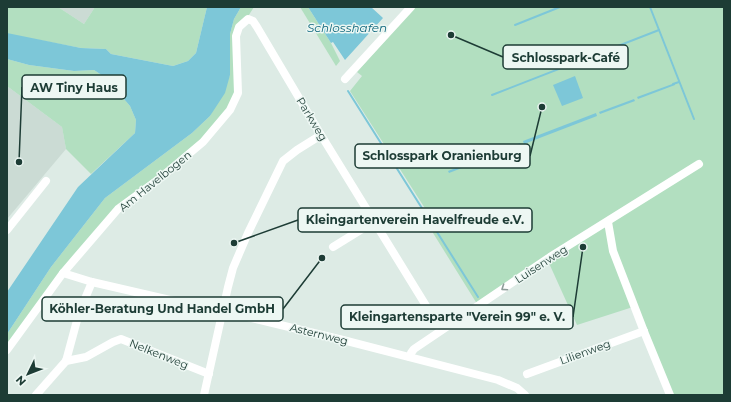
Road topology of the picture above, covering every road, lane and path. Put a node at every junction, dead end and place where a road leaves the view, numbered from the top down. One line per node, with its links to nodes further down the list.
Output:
1 (411, 7): 3 (street)
2 (248, 19): 4 (street, Parkweg); 11 (street, Am Havelbogen)
3 (345, 79)
4 (321, 135): 7 (street, Parkweg); 13 (street)
5 (699, 164): 8 (street, Luisenweg)
6 (46, 181): 9 (street)
7 (375, 221): 10 (street); 14 (street, Parkweg)
8 (608, 222): 14 (street, Luisenweg, one-way to 14); 15 (street)
9 (7, 230)
10 (332, 247)
11 (63, 273): 12 (street, Asternweg); 16 (street, Am Havelbogen)
12 (92, 282): 13 (street, Asternweg); 18 (street)
13 (222, 312): 17 (street, Asternweg); 19 (street)
14 (441, 330): 17 (street, Luisenweg)
15 (644, 331): 20 (street, Lilienweg); 24 (street)
16 (7, 350)
17 (410, 357): 23 (street, Asternweg)
18 (66, 361): 19 (street, Nelkenweg); 21 (street)
19 (208, 374): 22 (street)
20 (527, 374)
21 (36, 395)
22 (204, 395)
23 (525, 395)
24 (670, 395)

